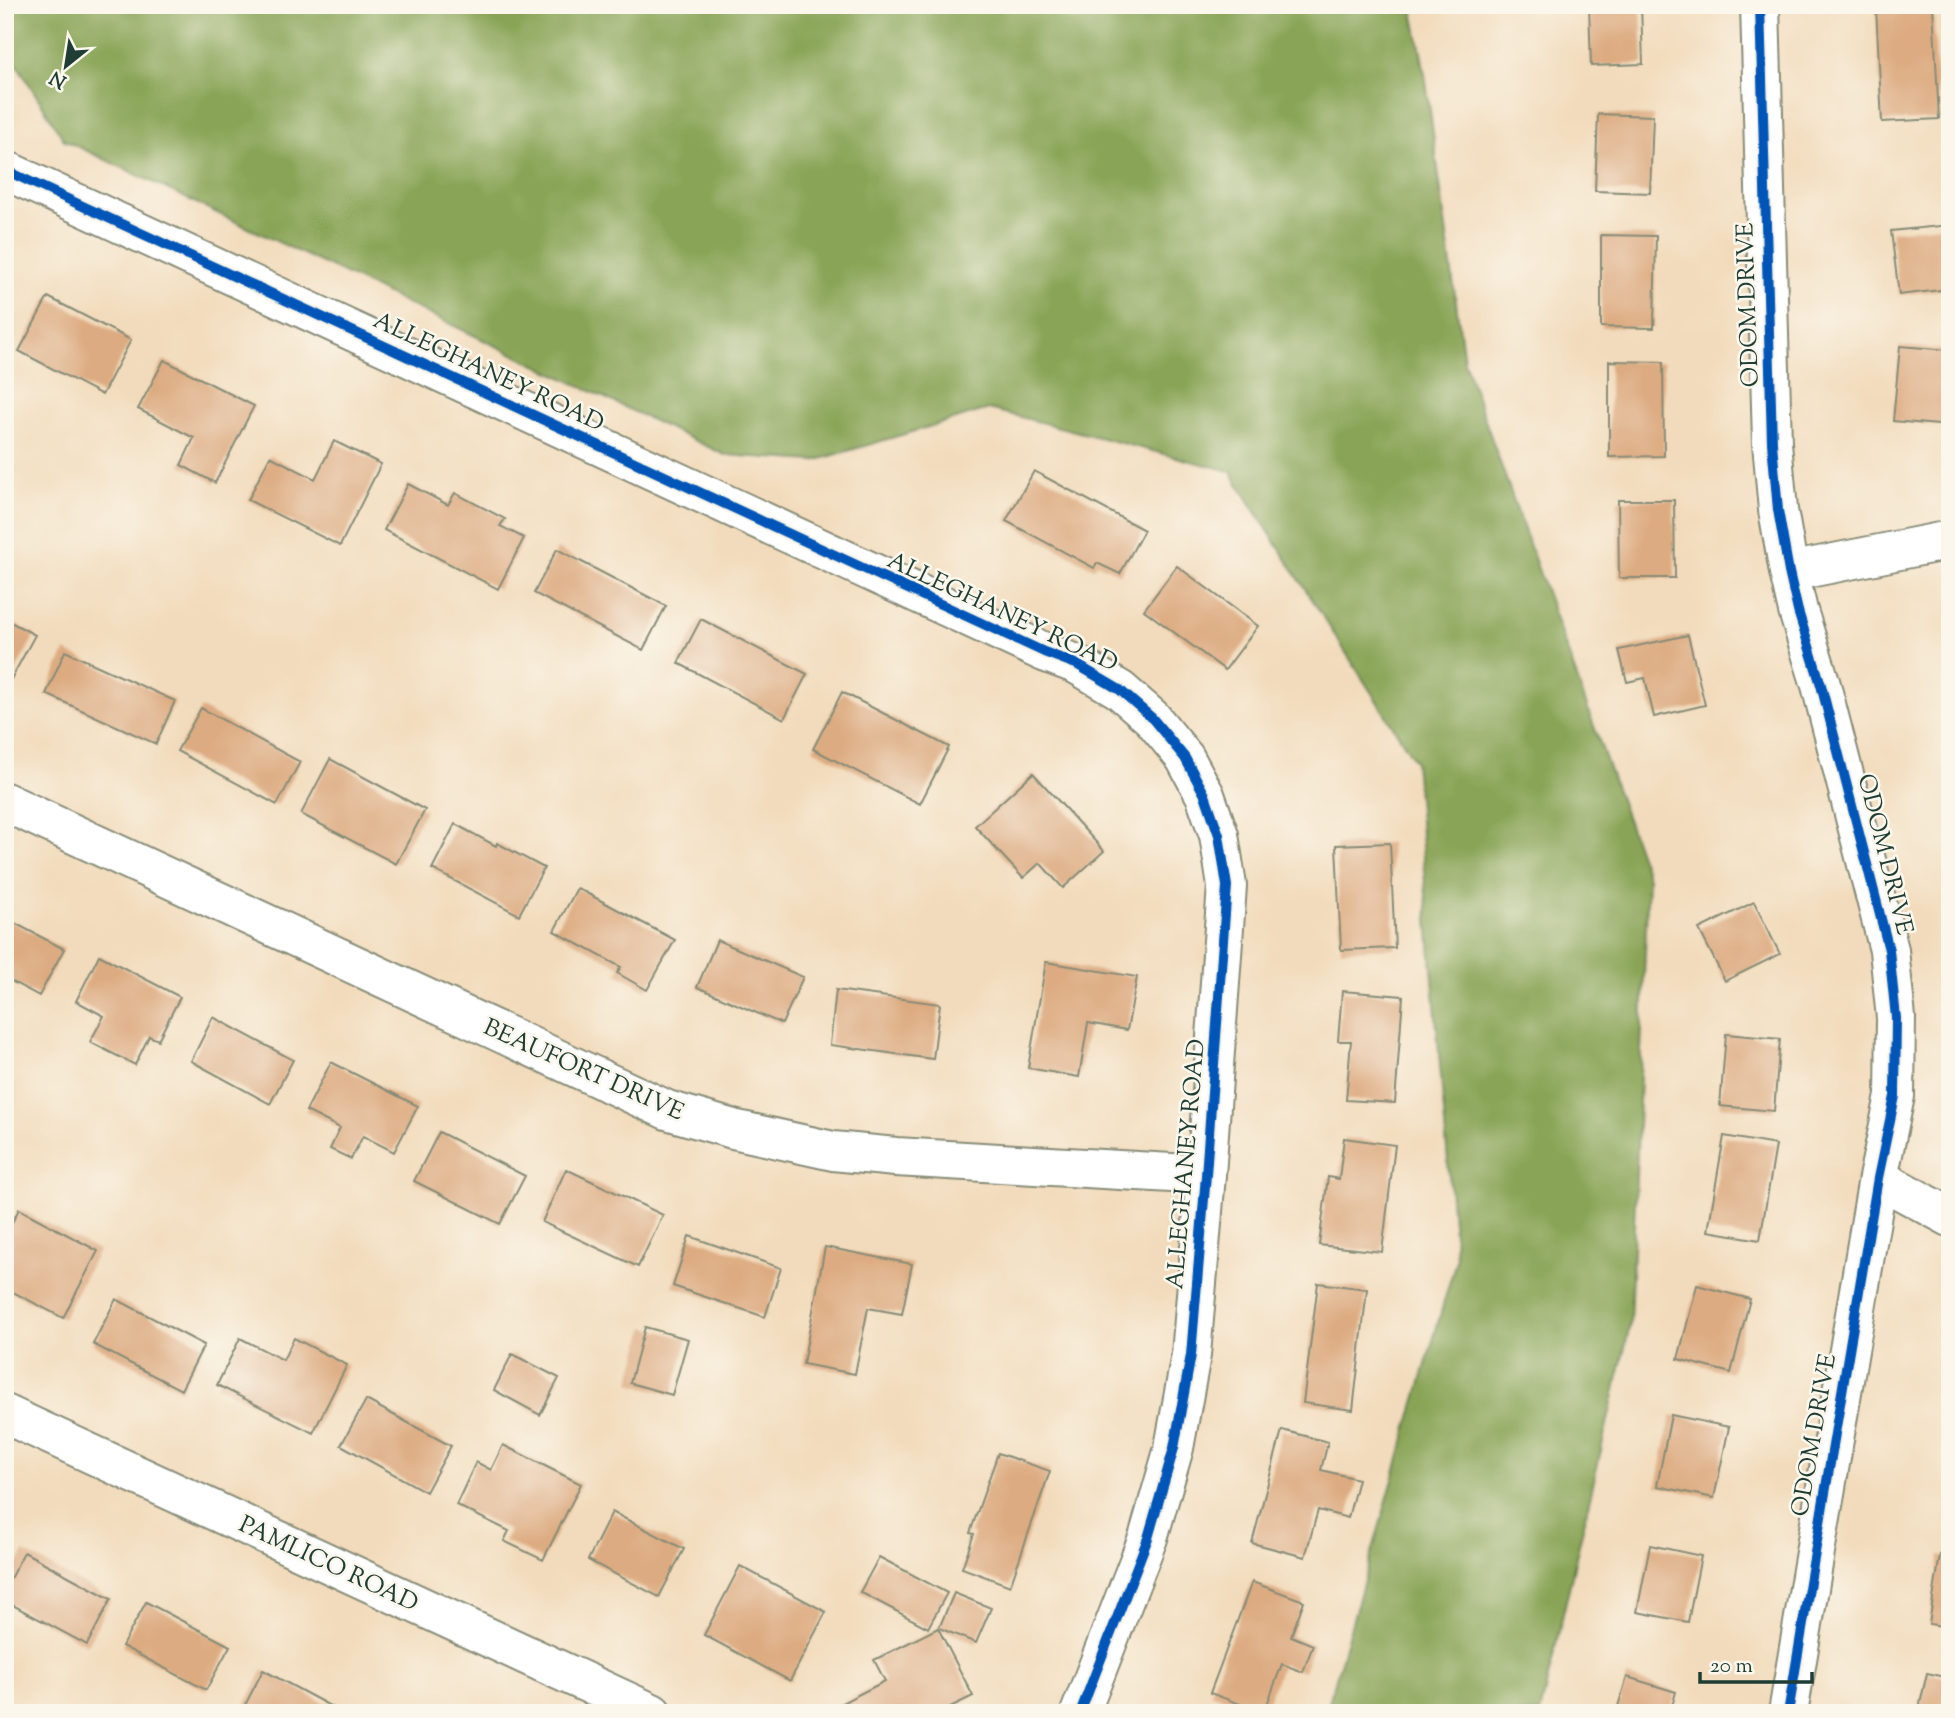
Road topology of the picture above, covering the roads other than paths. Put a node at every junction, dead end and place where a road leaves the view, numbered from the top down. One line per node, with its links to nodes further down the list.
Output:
1 (1760, 5): 4 (street, ODOM DRIVE)
2 (5, 170): 6 (street, ALLEGHANEY ROAD)
3 (1950, 540): 4 (street)
4 (1789, 572): 7 (street, ODOM DRIVE)
5 (5, 802): 6 (street, BEAUFORT DRIVE)
6 (1206, 1175): 11 (street, ALLEGHANEY ROAD)
7 (1878, 1178): 8 (street); 12 (street, ODOM DRIVE)
8 (1950, 1217)
9 (5, 1413): 10 (street, PAMLICO ROAD)
10 (652, 1713)
11 (1080, 1713)
12 (1788, 1713)

